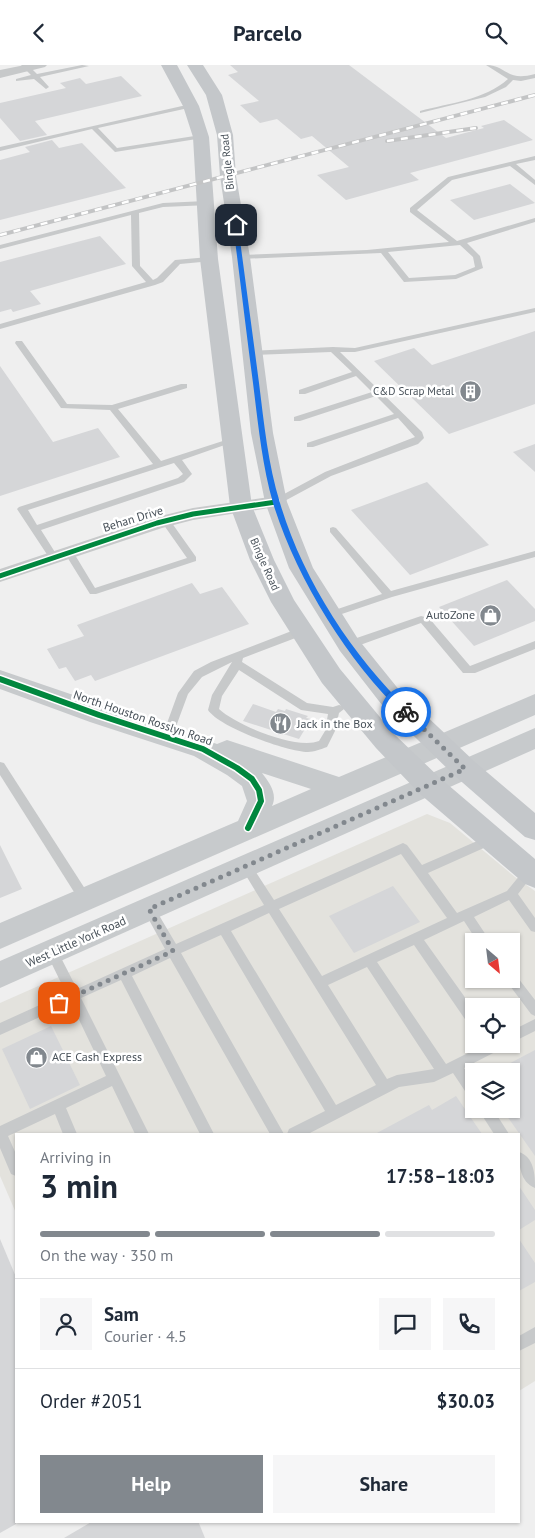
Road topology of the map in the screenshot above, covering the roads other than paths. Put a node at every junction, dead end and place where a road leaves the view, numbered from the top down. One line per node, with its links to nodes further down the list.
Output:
1 (41, 65): 6 (street)
2 (169, 65): 12 (main road, Bingle Road)
3 (195, 65): 15 (main road, Bingle Road)
4 (489, 65): 9 (lane)
5 (86, 66): 6 (lane)
6 (29, 70): 7 (street); 10 (lane); 11 (lane)
7 (0, 74)
8 (535, 76): 9 (lane)
9 (511, 79): 13 (lane)
10 (18, 80)
11 (46, 87)
12 (192, 106): 14 (lane); 16 (main road, Bingle Road)
13 (422, 112)
14 (93, 127): 16 (lane); 17 (lane)
15 (225, 135): 16 (main road); 27 (main road, Bingle Road)
16 (201, 137): 21 (main road, Bingle Road)
17 (0, 149)
18 (535, 157): 19 (lane)
19 (510, 163): 20 (lane); 24 (lane)
20 (535, 183)
21 (206, 203): 22 (lane); 28 (main road, Bingle Road)
22 (135, 212): 25 (lane); 29 (lane)
23 (535, 220): 24 (lane)
24 (459, 243): 26 (lane); 26 (lane)
25 (0, 247)
26 (383, 251): 27 (lane)
27 (241, 257): 28 (main road); 34 (main road, Bingle Road)
28 (209, 259): 29 (lane); 42 (main road, Bingle Road)
29 (152, 283): 31 (lane)
30 (535, 310): 33 (lane)
31 (0, 327)
32 (18, 343): 39 (lane)
33 (333, 349): 34 (lane); 35 (lane)
34 (252, 353): 46 (main road, Bingle Road)
35 (357, 373): 37 (lane); 38 (lane)
36 (184, 386): 39 (lane)
37 (302, 392)
38 (378, 393): 40 (lane); 41 (lane)
39 (113, 408): 45 (lane)
40 (400, 415): 43 (lane); 46 (lane)
41 (297, 419)
42 (232, 441): 44 (lane); 47 (main road, Bingle Road)
43 (310, 445)
44 (176, 459): 45 (lane); 49 (lane)
45 (159, 465): 49 (lane)
46 (276, 502): 47 (street, Behan Drive); 55 (main road, Bingle Road)
47 (241, 506): 48 (street, Behan Drive); 56 (main road, Bingle Road)
48 (166, 521): 51 (street, Behan Drive); 51 (lane)
49 (35, 529): 51 (lane)
50 (334, 530): 54 (lane)
51 (61, 554): 53 (street, Behan Drive)
52 (533, 557): 54 (lane)
53 (0, 576)
54 (389, 595): 55 (lane)
55 (330, 615): 57 (main road, Bingle Road)
56 (302, 631): 59 (lane); 62 (main road, Bingle Road)
57 (349, 645): 58 (lane); 65 (main road, Bingle Road)
58 (535, 645)
59 (238, 660): 62 (lane); 62 (lane); 63 (lane)
60 (0, 679): 63 (main road, North Houston Rosslyn Road)
61 (535, 704): 65 (main road)
62 (344, 707): 67 (main road, Bingle Road)
63 (166, 737): 66 (main road, North Houston Rosslyn Road)
64 (535, 738): 69 (main road, West Little York Road)
65 (441, 746): 67 (main road); 69 (main road, Bingle Road)
66 (203, 749): 71 (main road, North Houston Rosslyn Road); 72 (main road, North Houston Rosslyn Road)
67 (404, 761): 70 (main road); 71 (main road)
68 (0, 766): 79 (lane)
69 (465, 769): 70 (main road, West Little York Road); 73 (main road)
70 (430, 786): 74 (main road); 75 (main road, West Little York Road)
71 (341, 789): 72 (main road)
72 (248, 828): 79 (main road)
73 (535, 829)
74 (491, 840): 76 (lane); 77 (main road)
75 (246, 866): 80 (lane); 81 (main road, West Little York Road)
76 (420, 871): 80 (lane); 82 (lane)
77 (532, 874): 78 (lane)
78 (511, 895): 82 (lane); 84 (lane)
79 (85, 899): 83 (main road)
80 (272, 906): 85 (lane); 94 (lane)
81 (149, 909): 89 (lane); 90 (main road, West Little York Road)
82 (460, 918): 86 (lane); 88 (lane)
83 (37, 921): 87 (main road); 90 (main road)
84 (535, 927)
85 (223, 928): 89 (lane); 108 (lane)
86 (476, 933)
87 (0, 937)
88 (416, 938): 91 (lane); 97 (lane)
89 (173, 951): 92 (lane); 114 (lane)
90 (52, 952): 93 (main road, West Little York Road); 96 (lane)
91 (369, 960): 94 (lane); 103 (lane)
92 (124, 973): 96 (lane); 113 (lane)
93 (0, 975)
94 (320, 983): 106 (lane)
95 (518, 988): 98 (lane)
96 (74, 996): 100 (lane); 104 (lane)
97 (465, 1008)
98 (535, 1011)
99 (535, 1025): 101 (lane)
100 (0, 1029)
101 (520, 1032)
102 (478, 1053): 103 (lane)
103 (449, 1068): 105 (lane); 106 (lane)
104 (115, 1078): 107 (lane); 112 (lane)
105 (465, 1084)
106 (385, 1087): 108 (lane)
107 (58, 1106): 110 (lane); 111 (lane)
108 (334, 1114): 115 (lane)
109 (491, 1118): 116 (lane)
110 (0, 1132): 118 (lane)
111 (70, 1133)
112 (142, 1133)
113 (206, 1133)
114 (276, 1133)
115 (296, 1133)
116 (501, 1133)
117 (520, 1158): 119 (lane)
118 (15, 1167)
119 (535, 1181)
120 (535, 1334): 121 (lane)
121 (520, 1343)

